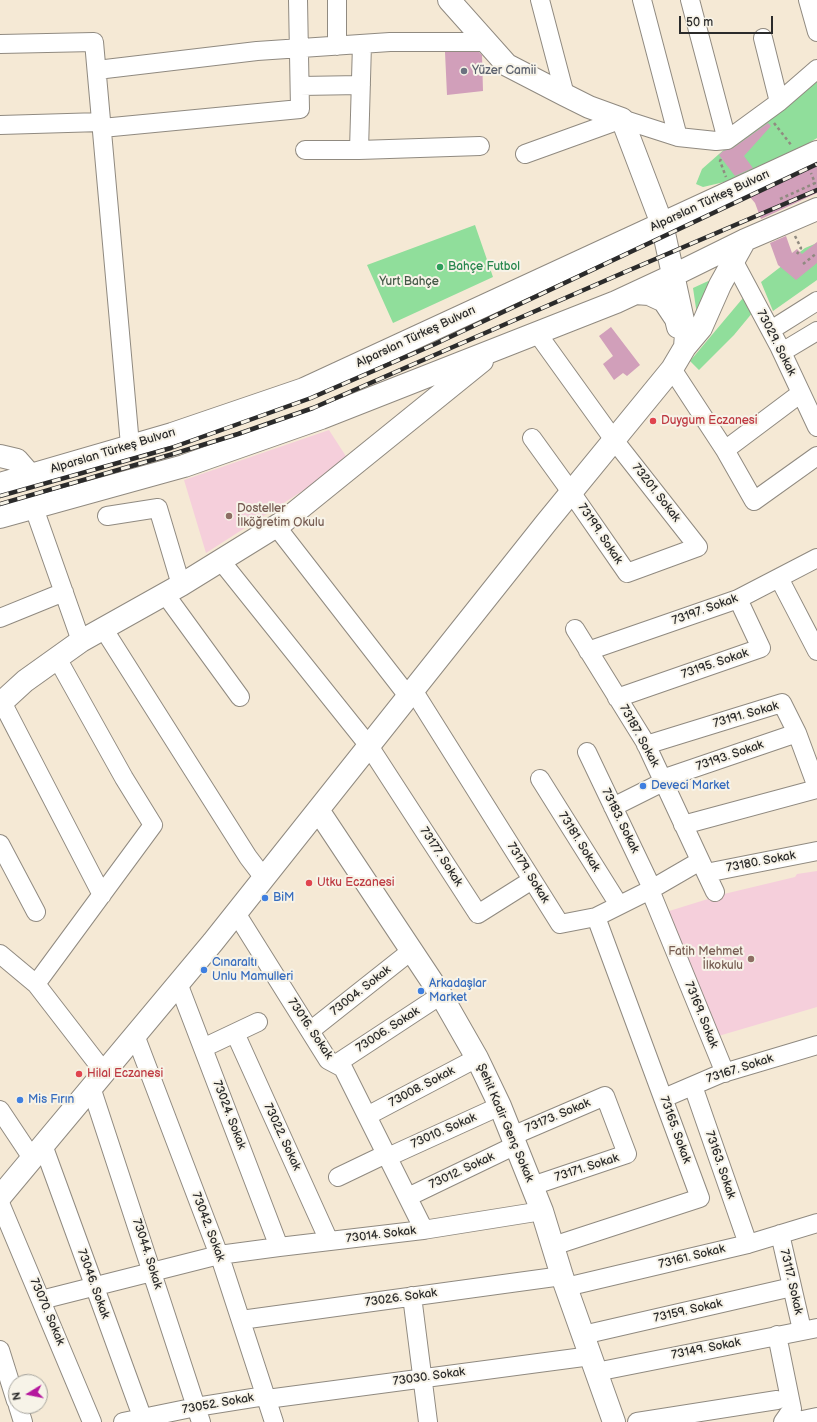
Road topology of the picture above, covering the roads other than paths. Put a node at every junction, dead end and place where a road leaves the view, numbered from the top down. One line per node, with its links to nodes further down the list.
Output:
1 (298, 0): 14 (street)
2 (337, 0): 13 (street)
3 (449, 0): 10 (main road)
4 (540, 0): 19 (street)
5 (642, 0): 24 (street)
6 (690, 0): 25 (street)
7 (808, 0): 8 (street)
8 (817, 32)
9 (763, 38): 20 (street)
10 (487, 42): 12 (street); 19 (main road)
11 (0, 44): 16 (street)
12 (362, 44): 13 (street); 17 (street)
13 (337, 46): 14 (street)
14 (300, 48): 16 (street); 18 (street)
15 (817, 69): 20 (street)
16 (97, 70): 22 (street)
17 (361, 85): 18 (street); 28 (street)
18 (300, 86): 22 (street)
19 (565, 95): 21 (main road)
20 (779, 102): 25 (street)
21 (622, 119): 24 (street); 29 (street); 32 (main road)
22 (102, 125): 23 (street); 49 (street)
23 (0, 126)
24 (678, 137): 25 (street)
25 (727, 140)
26 (480, 146): 28 (street)
27 (305, 150): 28 (street)
28 (359, 150)
29 (525, 154)
30 (810, 155): 32 (main road, Alparslan Türkeş Bulvarı)
31 (817, 209): 33 (main road)
32 (662, 224): 35 (main road); 49 (main road, Alparslan Türkeş Bulvarı)
33 (745, 240): 34 (main road); 35 (main road)
34 (734, 260): 38 (street, 73029. Sokak); 41 (main road)
35 (674, 275): 36 (main road); 41 (main road)
36 (635, 293): 40 (main road); 41 (main road)
37 (817, 301): 38 (street)
38 (771, 330): 43 (street, 73029. Sokak)
39 (817, 331): 43 (street)
40 (537, 333): 42 (main road); 48 (street, 73201. Sokak)
41 (685, 348): 44 (main road)
42 (496, 349): 56 (main road); 59 (main road)
43 (782, 352): 45 (street, 73029. Sokak)
44 (672, 369): 48 (main road); 50 (street)
45 (801, 393): 46 (street, 73029. Sokak); 50 (street)
46 (816, 423)
47 (532, 438): 55 (street)
48 (614, 440): 55 (main road); 60 (street, 73201. Sokak)
49 (130, 445): 53 (main road, Alparslan Türkeş Bulvarı)
50 (725, 450): 52 (street)
51 (0, 456): 53 (main road)
52 (817, 456)
53 (32, 476): 54 (main road, Alparslan Türkeş Bulvarı)
54 (0, 484)
55 (572, 492): 60 (street, 73199. Sokak); 74 (main road)
56 (34, 508): 58 (main road); 65 (street)
57 (108, 516): 64 (street)
58 (0, 517)
59 (276, 526): 62 (main road); 74 (street, 73179. Sokak)
60 (698, 547)
61 (817, 558): 63 (street, 73197. Sokak)
62 (221, 561): 64 (main road); 80 (street)
63 (779, 578): 66 (street, 73197. Sokak); 72 (street)
64 (173, 590): 68 (main road); 75 (street)
65 (64, 592): 67 (street); 70 (street)
66 (738, 599): 71 (street, 73197. Sokak); 76 (street, 73195. Sokak)
67 (0, 618)
68 (103, 628): 70 (main road); 91 (street)
69 (575, 629): 71 (street, 73187. Sokak)
70 (81, 641): 73 (main road)
71 (588, 651): 76 (street, 73187. Sokak)
72 (817, 651)
73 (57, 658): 77 (main road); 95 (street)
74 (411, 693): 80 (main road); 92 (street, 73179. Sokak)
75 (240, 697)
76 (618, 698): 79 (street, 73187. Sokak)
77 (1, 703): 95 (street)
78 (797, 733): 79 (street, 73191. Sokak); 83 (street, 73193. Sokak); 84 (street, 73191. Sokak)
79 (646, 745): 83 (street, 73187. Sokak)
80 (369, 746): 86 (main road); 92 (street, 73177. Sokak)
81 (587, 752): 85 (street, 73183. Sokak)
82 (540, 779): 96 (street, 73181. Sokak)
83 (663, 780): 85 (street, 73193. Sokak); 87 (street, 73187. Sokak)
84 (817, 788): 87 (street, 73191. Sokak)
85 (613, 807): 93 (street, 73183. Sokak)
86 (318, 810): 91 (main road); 100 (main road, Şehit Kadir Genç Sokak)
87 (683, 824): 90 (street, 73187. Sokak)
88 (0, 844): 97 (street)
89 (817, 851): 90 (street, 73180. Sokak)
90 (703, 867): 93 (street, 73179. Sokak); 94 (street, 73187. Sokak)
91 (264, 878): 98 (main road)
92 (532, 880): 99 (street, 73179. Sokak)
93 (650, 890): 96 (street, 73179. Sokak); 113 (street, 73169. Sokak)
94 (715, 892)
95 (102, 895): 103 (street)
96 (619, 905): 99 (street, 73179. Sokak)
97 (36, 912)
98 (236, 913): 102 (main road); 106 (street, 73016. Sokak)
99 (596, 917): 117 (street, 73165. Sokak)
100 (411, 951): 104 (main road, Şehit Kadir Genç Sokak); 106 (street, 73004. Sokak)
101 (0, 954): 103 (street, 73044. Sokak)
102 (178, 983): 108 (main road); 110 (street, 73024. Sokak)
103 (36, 984): 114 (street, 73044. Sokak)
104 (441, 995): 111 (main road, Şehit Kadir Genç Sokak); 112 (street, 73006. Sokak)
105 (258, 1022): 107 (street)
106 (310, 1031): 112 (street, 73016. Sokak)
107 (235, 1033): 110 (street); 133 (street, 73022. Sokak)
108 (135, 1035): 114 (main road); 137 (street, 73042. Sokak)
109 (817, 1045): 113 (street, 73167. Sokak)
110 (203, 1048): 136 (street, 73024. Sokak)
111 (477, 1058): 118 (main road, Şehit Kadir Genç Sokak); 120 (street, 73008. Sokak)
112 (336, 1064): 120 (street, 73016. Sokak)
113 (725, 1073): 115 (street, 73167. Sokak)
114 (98, 1080): 122 (main road); 138 (street, 73044. Sokak)
115 (693, 1086): 117 (street, 73167. Sokak); 134 (street, 73163. Sokak)
116 (605, 1096): 121 (street, 73173. Sokak); 125 (street, 73171. Sokak)
117 (664, 1098): 135 (street, 73165. Sokak)
118 (500, 1106): 121 (main road, Şehit Kadir Genç Sokak); 123 (street, 73010. Sokak)
119 (0, 1110): 122 (street, 73046. Sokak)
120 (367, 1116): 123 (street, 73016. Sokak)
121 (514, 1141): 125 (main road, Şehit Kadir Genç Sokak); 126 (street, 73012. Sokak)
122 (38, 1152): 127 (main road); 140 (street, 73046. Sokak)
123 (387, 1155): 124 (street, 73010. Sokak); 126 (street, 73016. Sokak)
124 (338, 1177)
125 (532, 1186): 129 (main road, Şehit Kadir Genç Sokak)
126 (408, 1196): 131 (street, 73016. Sokak)
127 (0, 1197)
128 (0, 1203): 143 (street, 73070. Sokak)
129 (542, 1211): 131 (street, 73014. Sokak); 135 (main road, Şehit Kadir Genç Sokak)
130 (817, 1223): 132 (street, 73161. Sokak)
131 (424, 1230): 133 (street, 73014. Sokak)
132 (780, 1234): 134 (street, 73161. Sokak); 141 (street, 73117. Sokak)
133 (329, 1241): 136 (street, 73014. Sokak)
134 (748, 1244): 139 (street, 73161. Sokak)
135 (553, 1246): 139 (main road, Şehit Kadir Genç Sokak)
136 (279, 1247): 137 (street, 73014. Sokak)
137 (219, 1255): 138 (street, 73014. Sokak); 144 (street, 73042. Sokak)
138 (153, 1271): 140 (street, 73014. Sokak); 154 (street, 73044. Sokak)
139 (564, 1282): 142 (street, 73026. Sokak); 146 (main road, Şehit Kadir Genç Sokak)
140 (94, 1286): 143 (street, 73014. Sokak); 156 (street, 73046. Sokak)
141 (792, 1287): 145 (street, 73117. Sokak); 146 (street, 73159. Sokak)
142 (412, 1296): 144 (street, 73026. Sokak); 151 (street)
143 (41, 1300): 157 (street, 73070. Sokak)
144 (241, 1320): 152 (street, 73042. Sokak)
145 (810, 1329): 147 (street, 73149. Sokak)
146 (583, 1335): 149 (main road, Şehit Kadir Genç Sokak)
147 (777, 1335): 149 (street, 73149. Sokak); 163 (street)
148 (0, 1350): 150 (street)
149 (593, 1364): 151 (street, 73030. Sokak); 161 (main road, Şehit Kadir Genç Sokak)
150 (8, 1376)
151 (422, 1378): 152 (street, 73030. Sokak); 160 (street)
152 (266, 1398): 154 (street, 73052. Sokak); 159 (street, 73042. Sokak)
153 (777, 1400): 162 (street)
154 (199, 1415): 156 (street, 73052. Sokak)
155 (817, 1417): 164 (street)
156 (143, 1420): 158 (street, 73052. Sokak)
157 (92, 1422)
158 (123, 1422)
159 (274, 1422)
160 (428, 1422)
161 (614, 1422)
162 (638, 1422)
163 (783, 1422)
164 (793, 1422)

